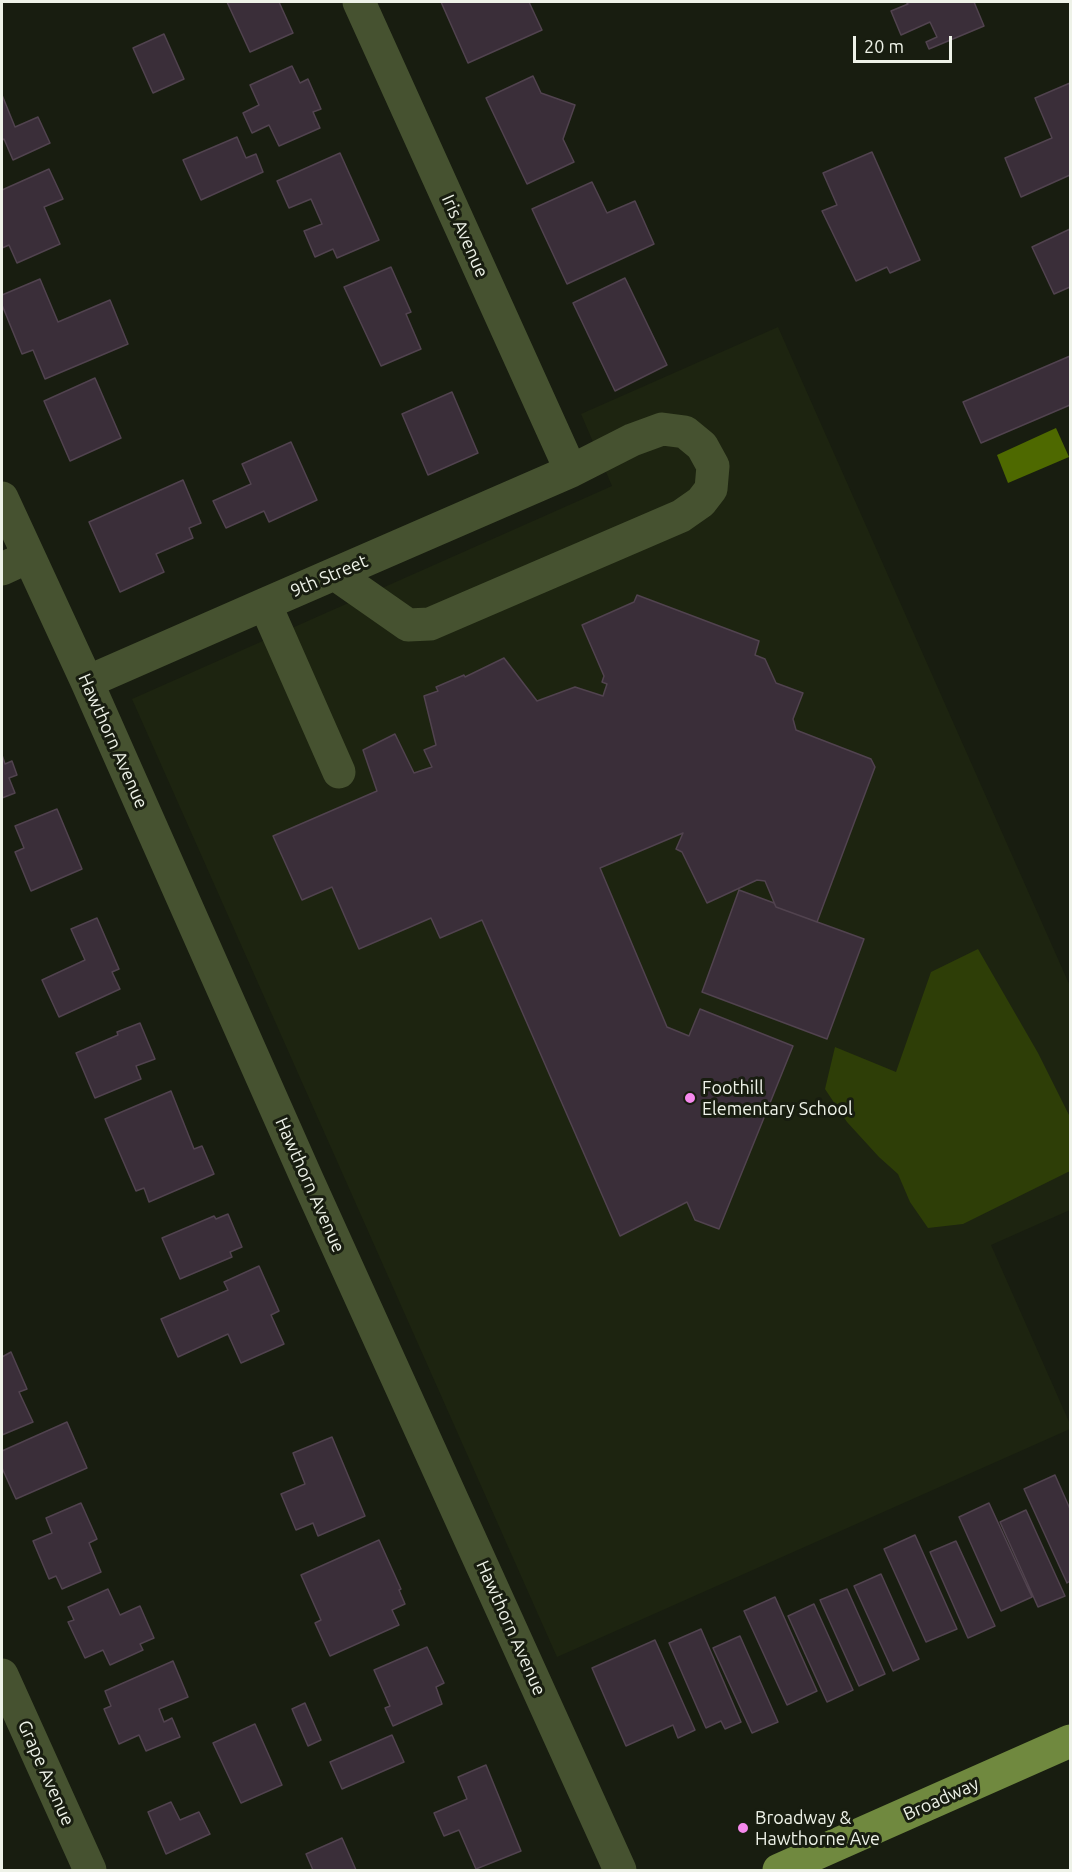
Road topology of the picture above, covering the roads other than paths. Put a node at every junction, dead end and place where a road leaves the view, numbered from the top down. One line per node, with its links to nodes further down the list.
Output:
1 (359, 2): 2 (street, Iris Avenue)
2 (571, 471): 5 (street, 9th Street); 5 (street, 9th Street)
3 (2, 498): 4 (street, Hawthorn Avenue)
4 (15, 563): 7 (street, Hawthorn Avenue)
5 (335, 574): 6 (street, 9th Street)
6 (265, 604): 7 (street, 9th Street); 8 (street)
7 (87, 682): 12 (street, Hawthorn Avenue)
8 (339, 772)
9 (2, 1675): 11 (street, Grape Avenue)
10 (1071, 1741): 13 (main road, Broadway)
11 (90, 1870)
12 (620, 1870)
13 (779, 1870)

